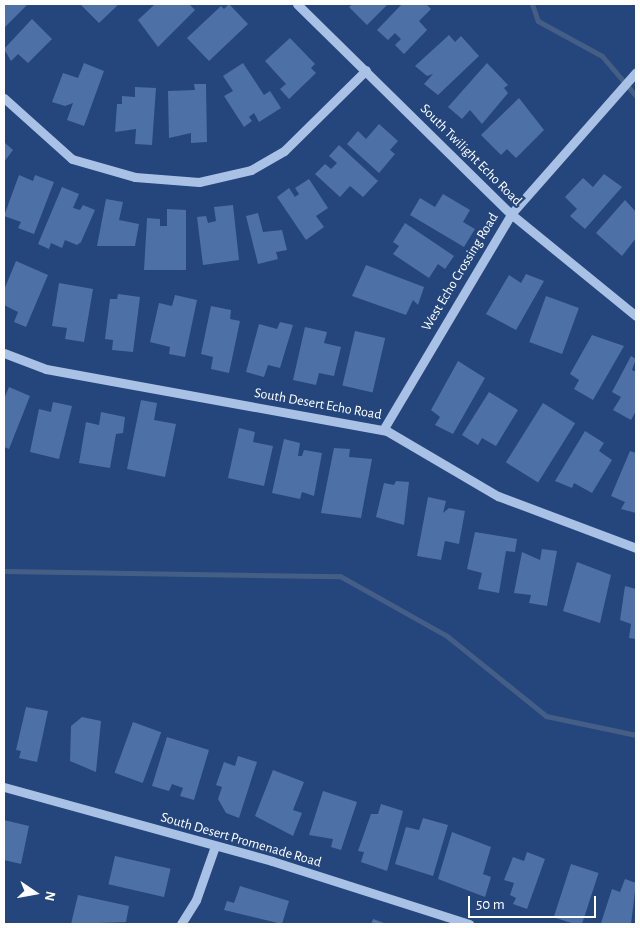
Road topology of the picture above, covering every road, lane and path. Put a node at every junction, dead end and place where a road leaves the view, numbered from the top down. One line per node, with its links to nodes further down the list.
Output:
1 (297, 4): 2 (street, South Twilight Echo Road)
2 (366, 70): 4 (street); 5 (street, South Twilight Echo Road)
3 (636, 72): 5 (street, West Echo Crossing Road)
4 (4, 98)
5 (511, 214): 6 (street, South Twilight Echo Road); 8 (street, West Echo Crossing Road)
6 (636, 316)
7 (4, 353): 8 (street, South Desert Echo Road)
8 (383, 430): 9 (street, South Desert Echo Road)
9 (636, 548)
10 (4, 787): 11 (street, South Desert Promenade Road)
11 (215, 846): 12 (street); 13 (street, South Desert Promenade Road)
12 (181, 924)
13 (469, 924)

